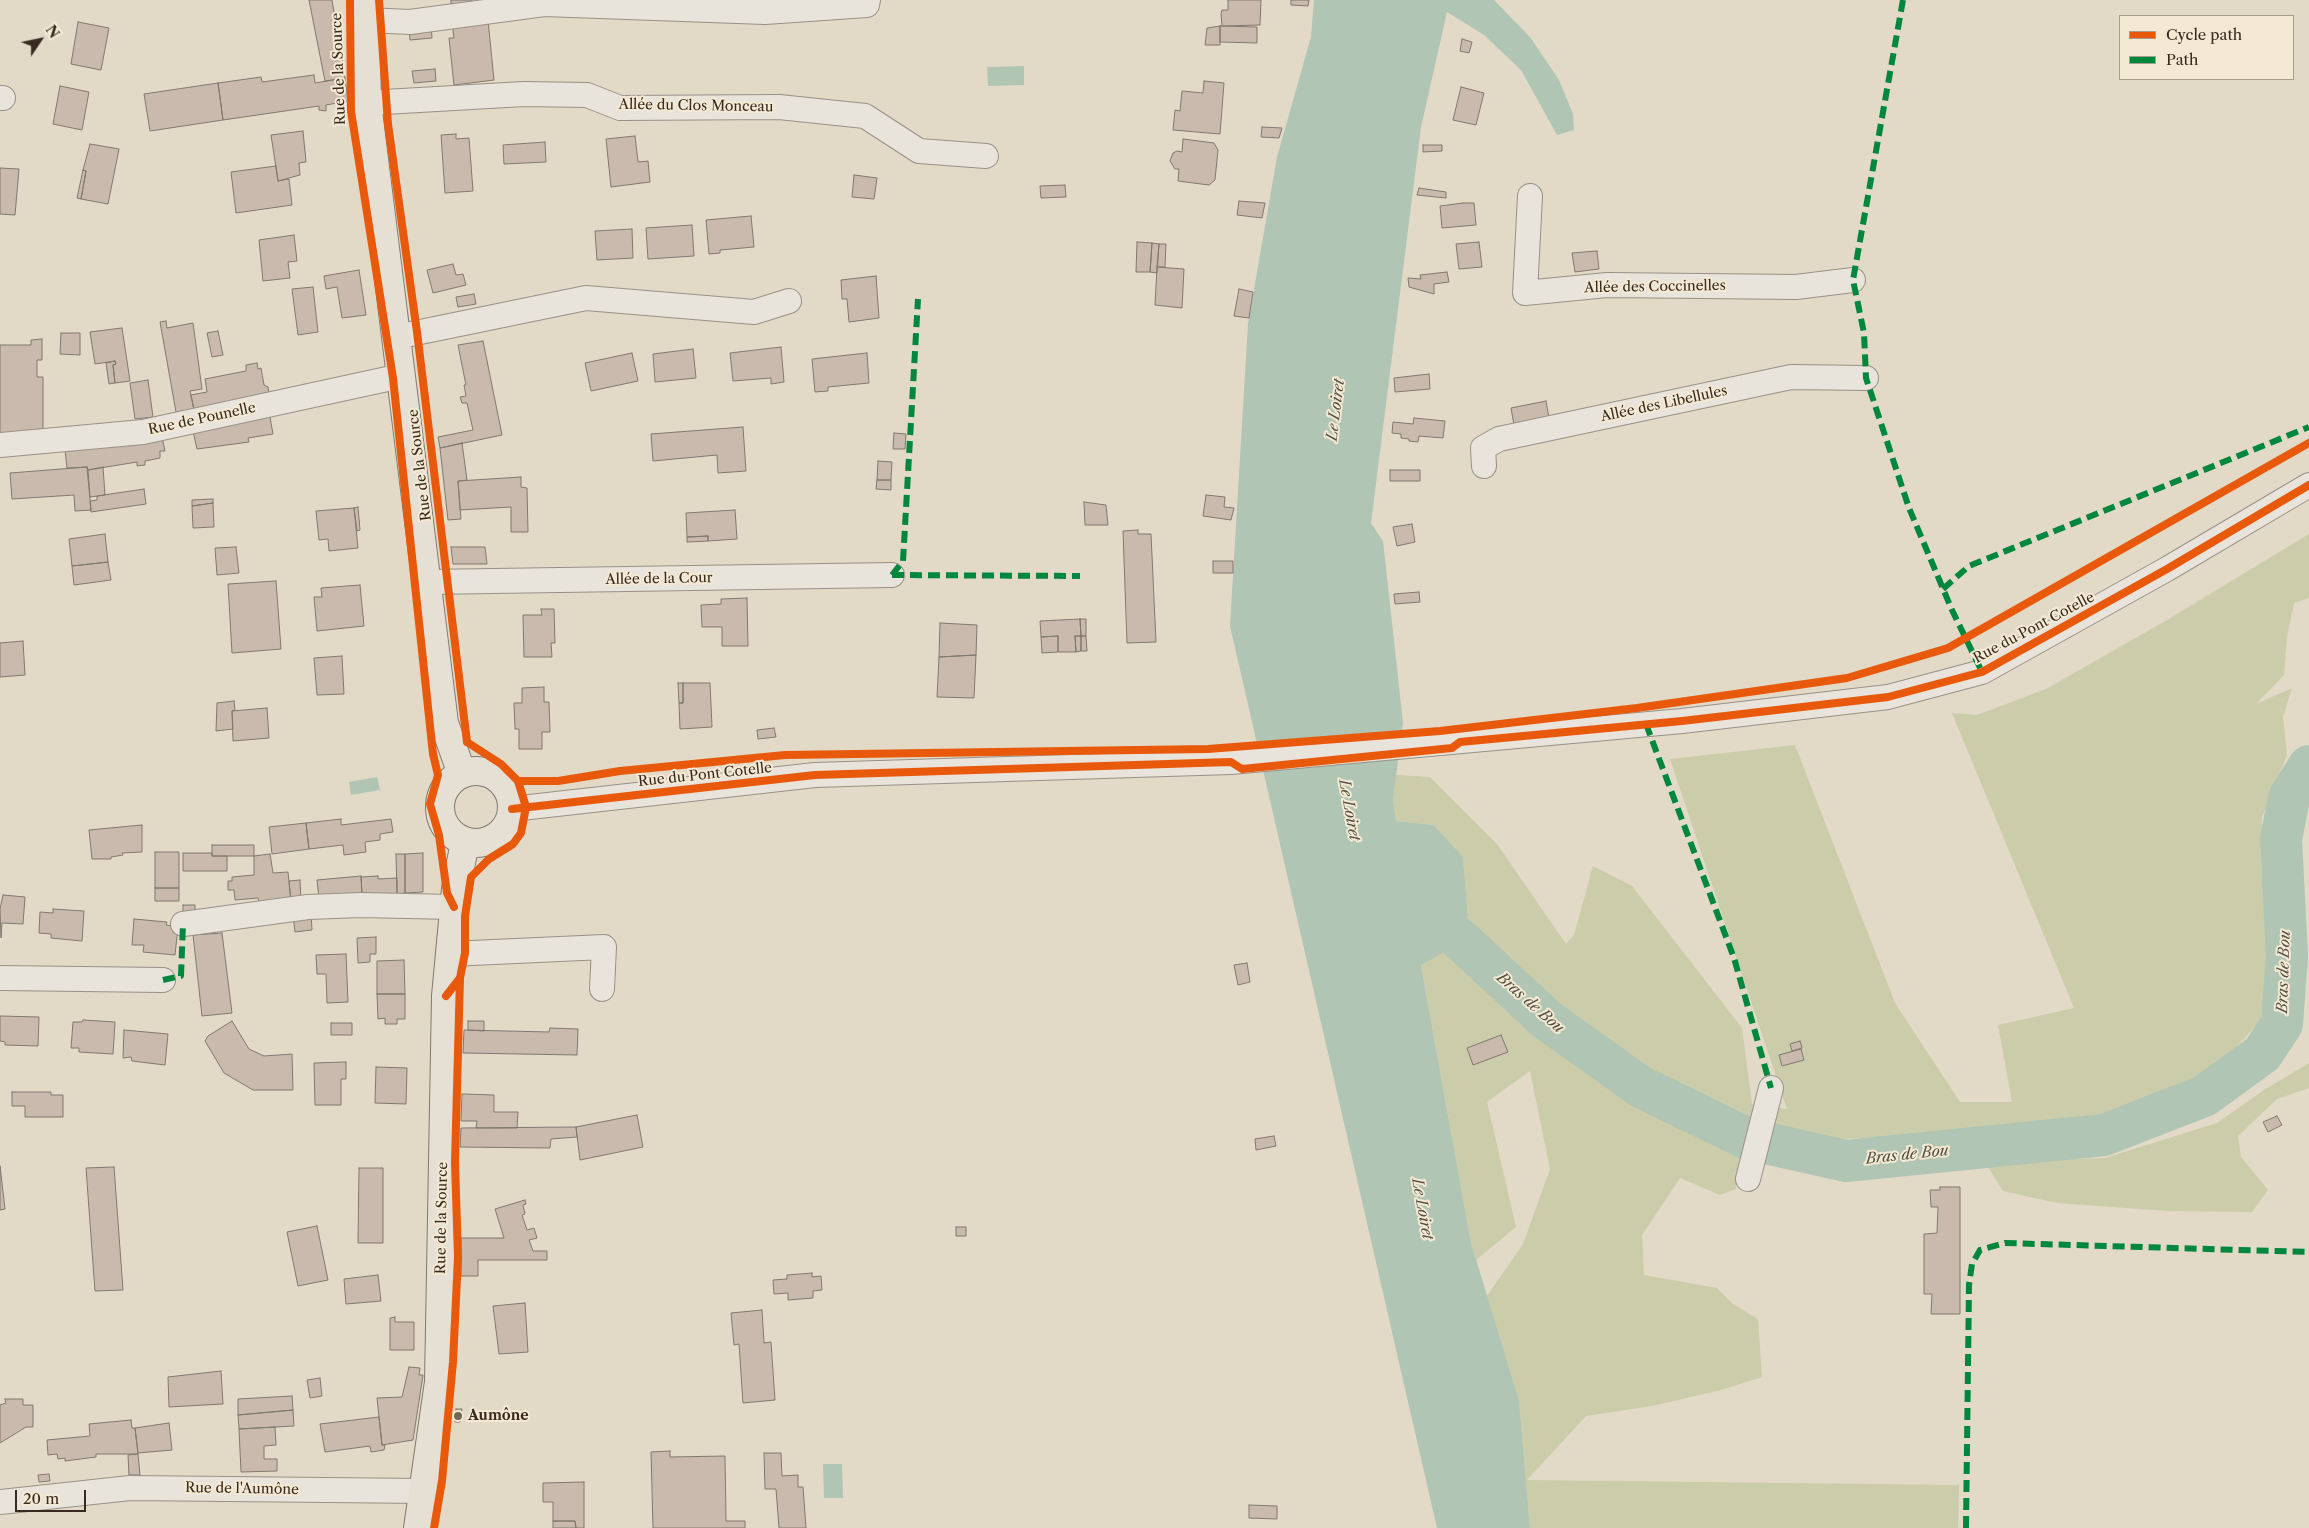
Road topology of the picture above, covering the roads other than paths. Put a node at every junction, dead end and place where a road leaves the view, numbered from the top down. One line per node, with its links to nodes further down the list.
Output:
1 (868, 0): 2 (street)
2 (806, 5): 3 (street)
3 (366, 10): 4 (main road, Rue de la Source)
4 (367, 103): 5 (street, Allée du Clos Monceau); 9 (main road, Rue de la Source)
5 (986, 156)
6 (1530, 196): 7 (street, Allée des Coccinelles)
7 (1853, 280)
8 (790, 300): 9 (street)
9 (396, 337): 10 (main road, Rue de la Source)
10 (401, 376): 12 (street, Rue de Pounelle); 16 (main road, Rue de la Source)
11 (1866, 378): 13 (street, Allée des Libellules)
12 (0, 445)
13 (1484, 466)
14 (2309, 485): 18 (street, Rue du Pont Cotelle)
15 (892, 575): 16 (street, Allée de la Cour)
16 (427, 582): 17 (main road, Rue de la Source)
17 (462, 774): 18 (main road); 19 (main road)
18 (512, 809): 19 (main road)
19 (466, 842): 20 (main road, Rue de la Source)
20 (454, 907): 21 (street); 22 (main road, Rue de la Source)
21 (183, 924)
22 (450, 954): 25 (street); 28 (main road, Rue de la Source)
23 (0, 978): 24 (street)
24 (163, 980)
25 (602, 989)
26 (1771, 1088): 27 (street)
27 (1748, 1179)
28 (424, 1491): 29 (street, Rue de l'Aumône); 30 (main road, Rue de la Source)
29 (0, 1502)
30 (418, 1528)

